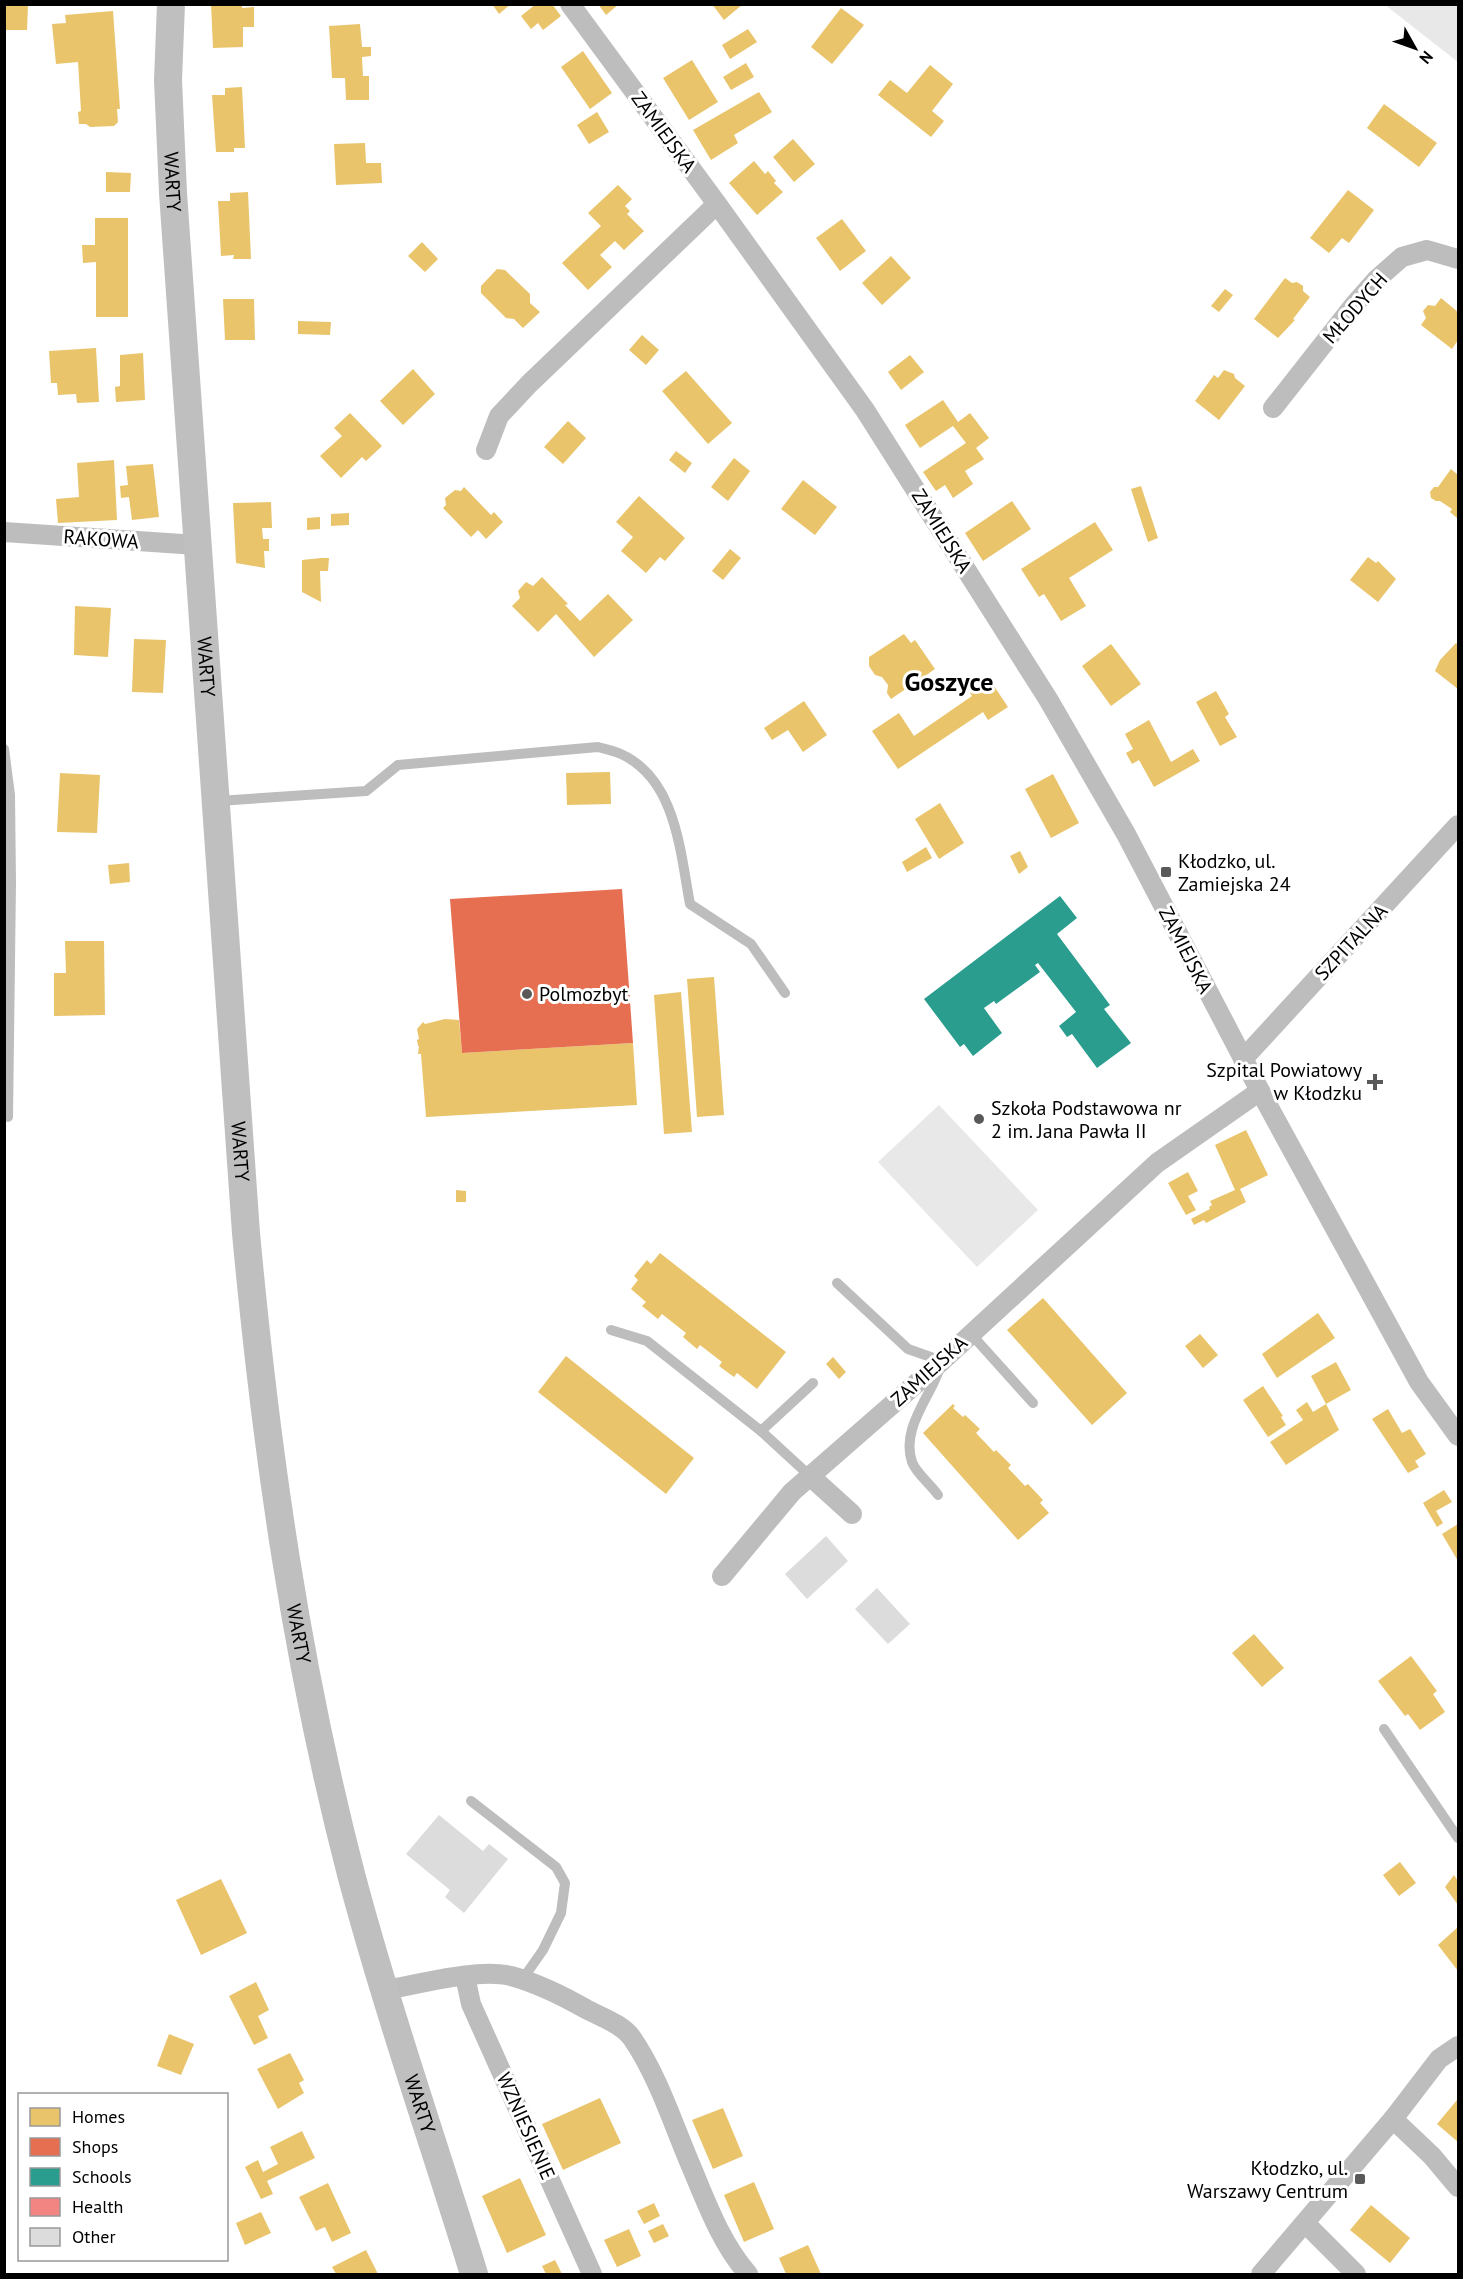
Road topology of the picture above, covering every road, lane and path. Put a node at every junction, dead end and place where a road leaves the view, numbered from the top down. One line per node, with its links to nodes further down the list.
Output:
1 (171, 4): 8 (main road, WARTY)
2 (570, 4): 3 (street, ZAMIEJSKA)
3 (717, 204): 6 (street); 13 (street, ZAMIEJSKA)
4 (1458, 259): 5 (street, MŁODYCH)
5 (1274, 408)
6 (486, 450)
7 (4, 532): 8 (street, RAKOWA)
8 (197, 545): 10 (main road, WARTY)
9 (4, 748): 15 (lane)
10 (216, 801): 12 (lane); 33 (main road, WARTY)
11 (1458, 825): 13 (street, SZPITALNA)
12 (785, 993)
13 (1243, 1059): 14 (street, ZAMIEJSKA)
14 (1260, 1091): 18 (street, ZAMIEJSKA); 23 (street, ZAMIEJSKA)
15 (8, 1117)
16 (837, 1283): 19 (lane)
17 (611, 1330): 22 (lane)
18 (971, 1334): 19 (street, ZAMIEJSKA); 21 (lane)
19 (942, 1361): 24 (street, ZAMIEJSKA); 25 (lane)
20 (813, 1383): 22 (lane)
21 (1033, 1403)
22 (761, 1431): 24 (lane)
23 (1458, 1436)
24 (810, 1476): 26 (street); 27 (street, ZAMIEJSKA)
25 (938, 1495)
26 (852, 1514)
27 (722, 1576)
28 (1384, 1729): 30 (lane)
29 (471, 1801): 32 (lane)
30 (1458, 1838)
31 (465, 1976): 32 (street); 33 (street); 39 (street, WZNIESIENIE)
32 (522, 1980): 40 (street)
33 (385, 1990): 38 (main road, WARTY)
34 (1458, 2046): 35 (street)
35 (1393, 2119): 36 (street); 37 (street)
36 (1458, 2187)
37 (1305, 2223): 41 (street); 42 (street)
38 (474, 2274)
39 (592, 2274)
40 (748, 2274)
41 (1261, 2274)
42 (1356, 2274)

